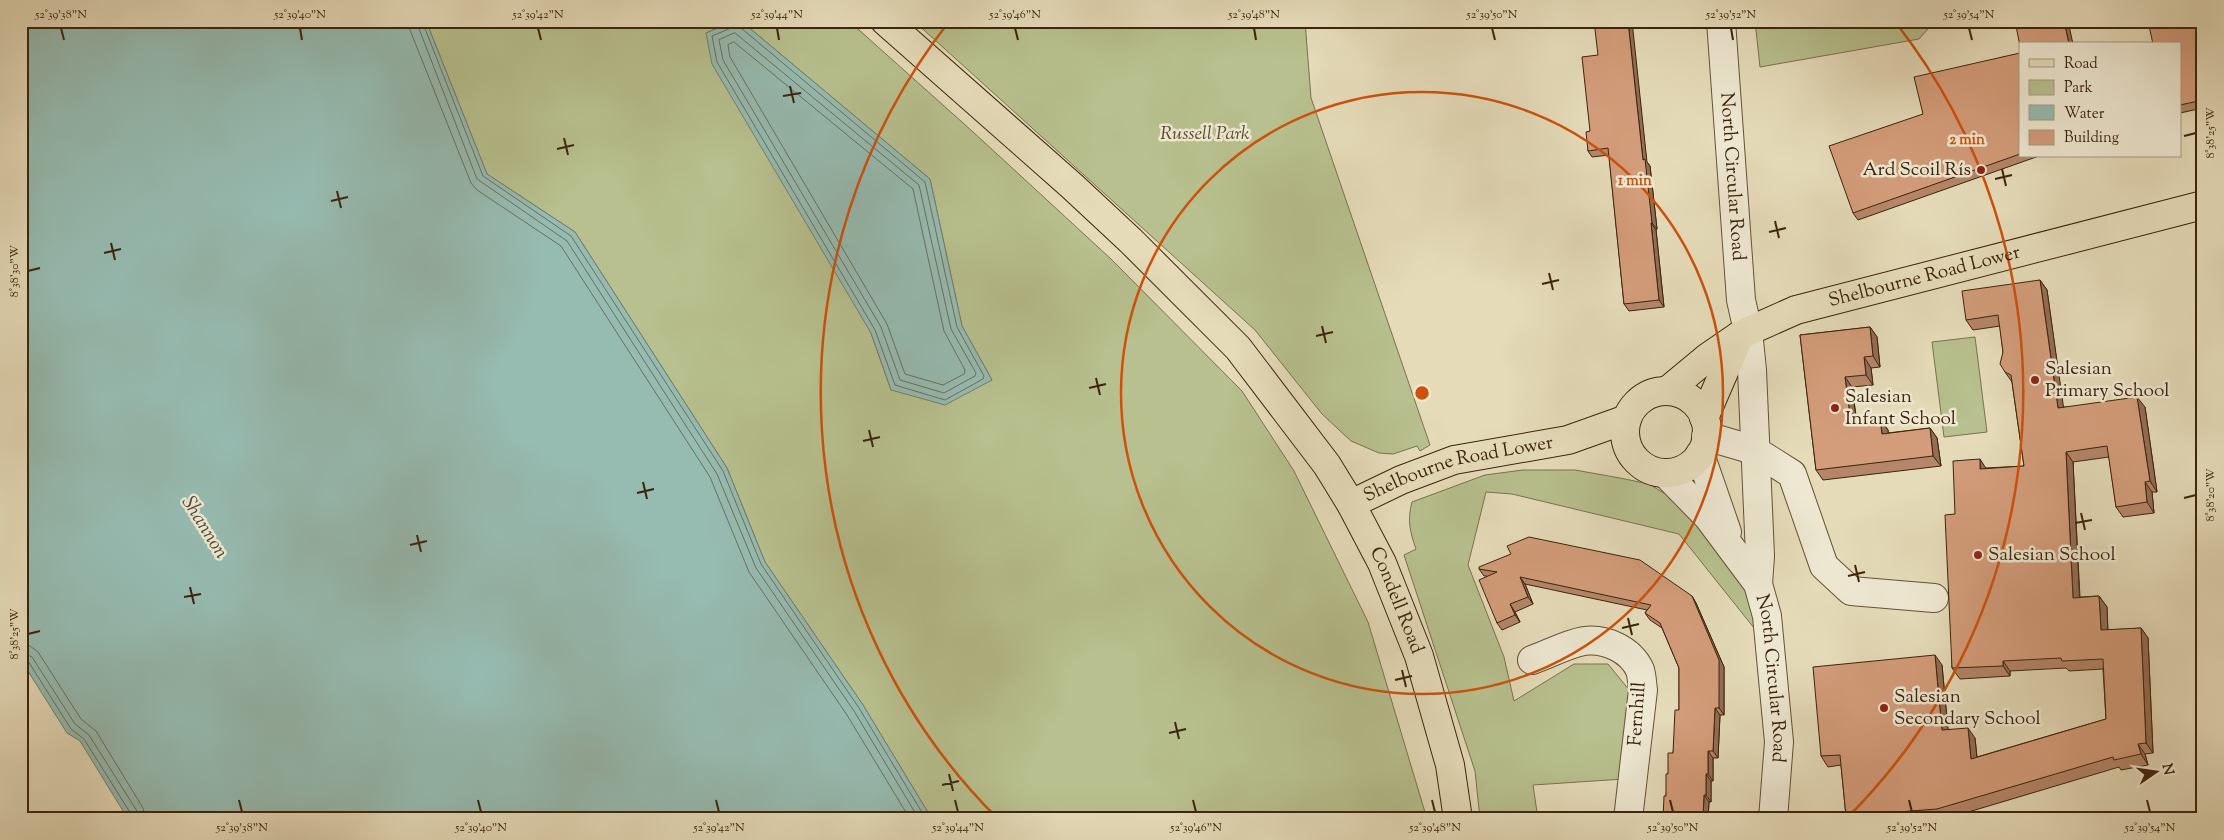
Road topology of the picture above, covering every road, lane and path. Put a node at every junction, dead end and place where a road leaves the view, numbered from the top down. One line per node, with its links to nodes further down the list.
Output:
1 (885, 21): 12 (main road, Condell Road)
2 (1721, 21): 4 (street, North Circular Road)
3 (2203, 204): 4 (main road, Shelbourne Road Lower)
4 (1744, 333): 5 (main road, Shelbourne Road Lower); 7 (main road); 10 (street, North Circular Road)
5 (1667, 391): 6 (main road, Shelbourne Road Lower); 7 (main road)
6 (1627, 419): 8 (main road); 9 (main road)
7 (1704, 436): 10 (street); 11 (main road); 13 (street, North Circular Road)
8 (1568, 440): 9 (main road); 12 (main road, Shelbourne Road Lower)
9 (1629, 450): 11 (main road)
10 (1754, 450): 14 (street, North Circular Road); 15 (street)
11 (1665, 473): 13 (street, North Circular Road)
12 (1351, 504): 17 (main road, Condell Road)
13 (1733, 548): 14 (street, North Circular Road)
14 (1758, 584): 19 (street, North Circular Road)
15 (1934, 598)
16 (1532, 660): 18 (street, Fernhill)
17 (1458, 819)
18 (1628, 819)
19 (1773, 819)

